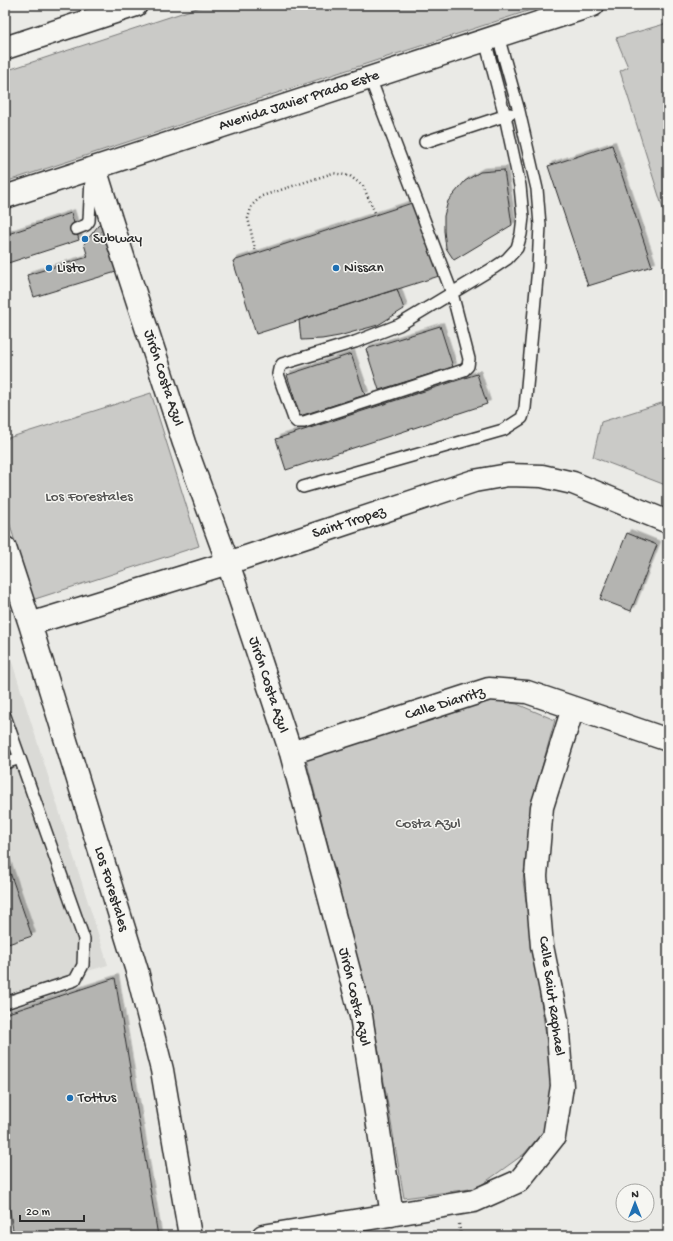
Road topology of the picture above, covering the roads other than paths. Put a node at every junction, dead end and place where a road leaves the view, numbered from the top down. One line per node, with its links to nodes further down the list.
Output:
1 (136, 5): 4 (street)
2 (593, 5): 3 (street, Avenida Javier Prado Este)
3 (492, 38): 5 (street, Avenida Javier Prado Este); 6 (lane); 7 (lane)
4 (5, 48)
5 (370, 78): 9 (street, Avenida Javier Prado Este); 12 (lane)
6 (518, 111): 7 (lane); 13 (lane)
7 (505, 116): 8 (lane); 12 (lane)
8 (426, 142)
9 (94, 168): 10 (street, Avenida Javier Prado Este); 11 (lane); 16 (street, Jirón Costa Azul)
10 (5, 197)
11 (76, 229)
12 (452, 293): 12 (lane)
13 (303, 487)
14 (668, 522): 16 (street, Saint Tropez)
15 (5, 548): 17 (street, Los Forestales)
16 (228, 563): 17 (street, Saint Tropez); 21 (street, Jirón Costa Azul)
17 (30, 624): 26 (street, Los Forestales)
18 (573, 708): 20 (street, Calle Diarritz); 21 (street, Calle Diarritz); 25 (street, Calle Saiut Raphael)
19 (5, 716): 22 (lane)
20 (668, 740)
21 (291, 753): 25 (street, Jirón Costa Azul)
22 (20, 758): 23 (lane); 24 (lane)
23 (5, 763)
24 (5, 1003)
25 (392, 1215): 27 (street, Calle Saiut Raphael)
26 (190, 1236)
27 (263, 1236)

